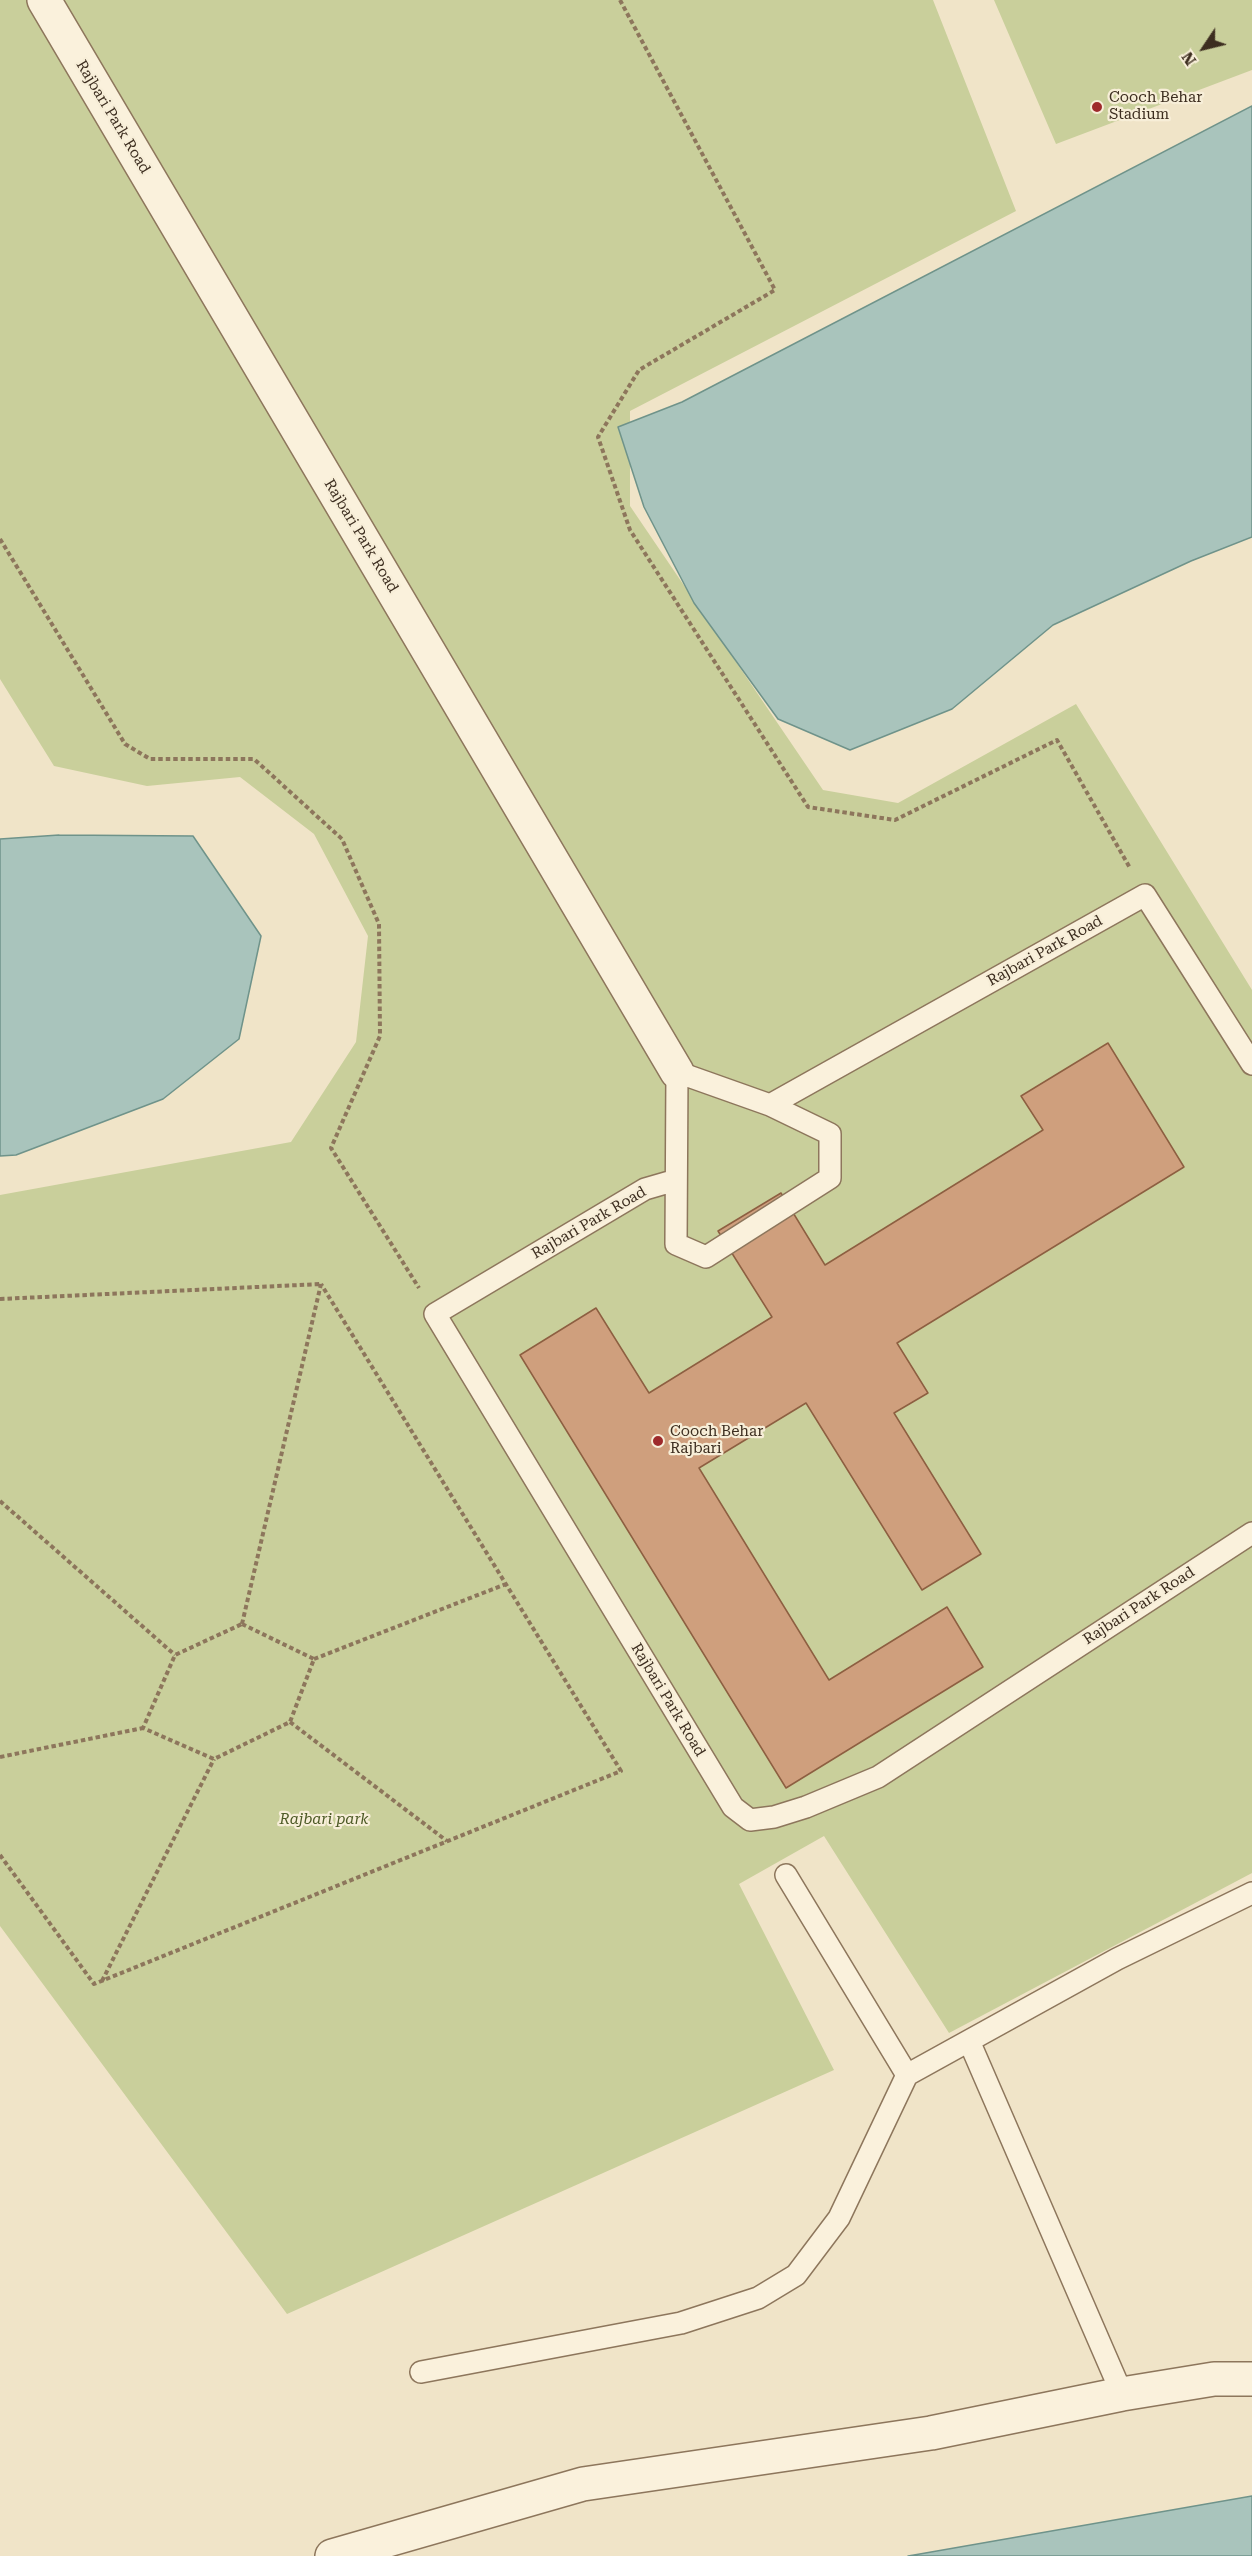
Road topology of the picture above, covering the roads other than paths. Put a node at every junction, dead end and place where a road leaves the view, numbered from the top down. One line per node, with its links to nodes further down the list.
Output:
1 (44, 0): 3 (street, Rajbari Park Road)
2 (1252, 1064): 4 (lane, Rajbari Park Road)
3 (677, 1072): 4 (lane); 5 (lane)
4 (770, 1105): 5 (lane)
5 (676, 1180): 6 (lane, Rajbari Park Road)
6 (1252, 1533)
7 (786, 1875): 10 (lane)
8 (1252, 1893): 9 (lane)
9 (969, 2041): 10 (lane); 13 (lane)
10 (908, 2075): 11 (lane)
11 (421, 2372)
12 (1252, 2379): 13 (street)
13 (1122, 2394): 14 (street)
14 (332, 2556)

